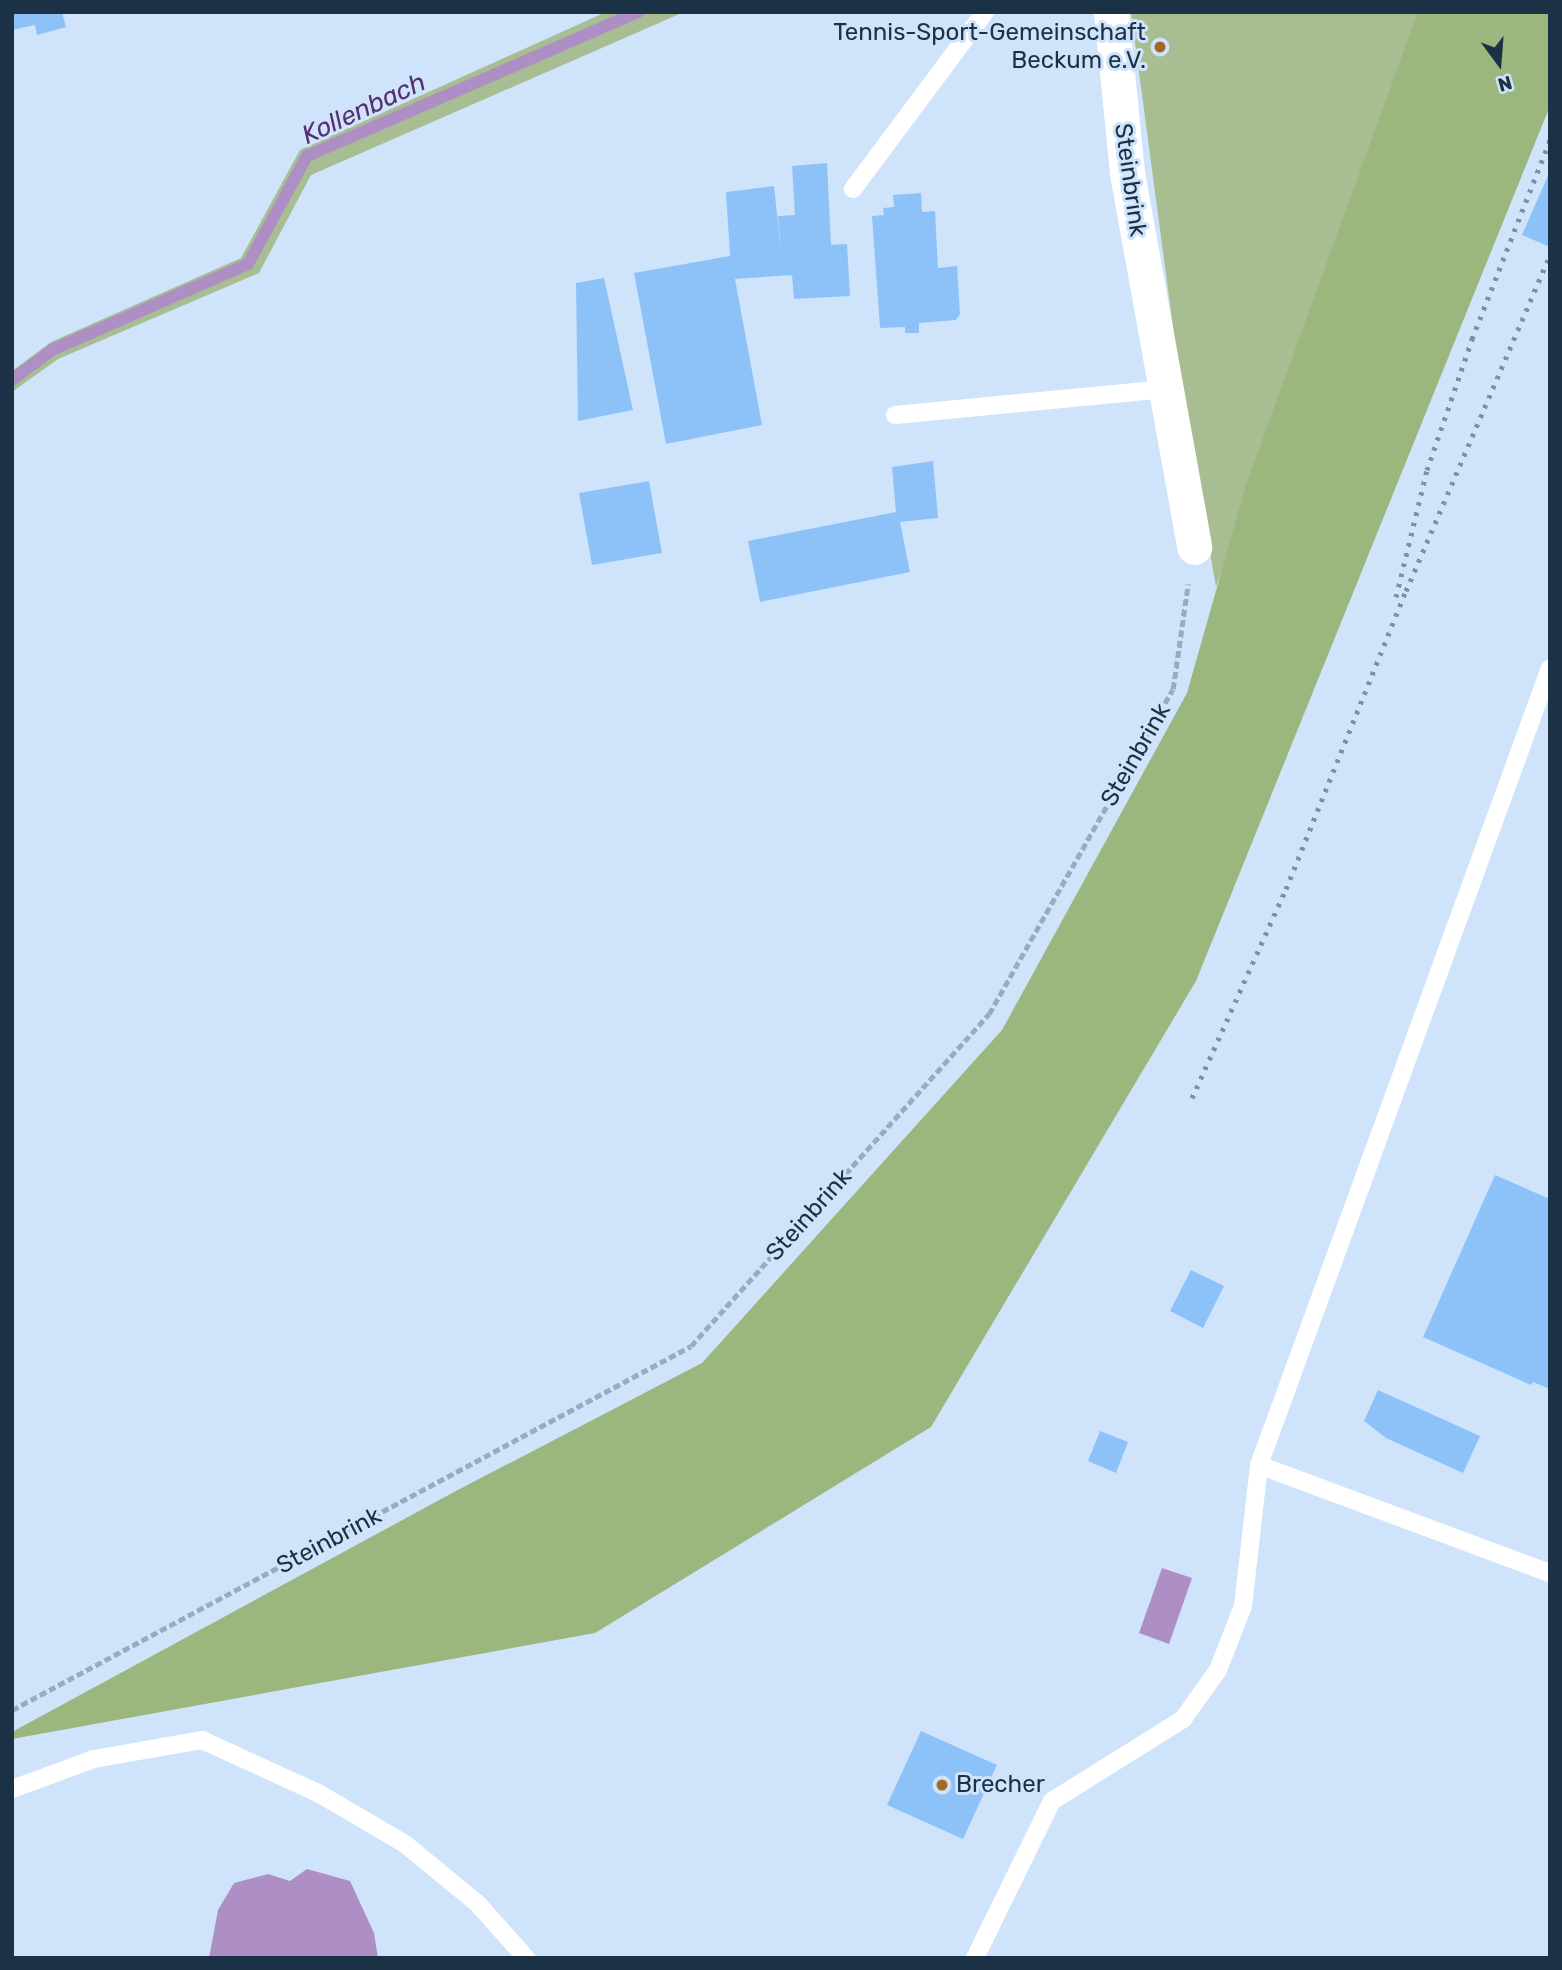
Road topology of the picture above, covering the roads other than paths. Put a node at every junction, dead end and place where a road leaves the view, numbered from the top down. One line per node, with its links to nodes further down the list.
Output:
1 (985, 12): 3 (lane)
2 (1111, 12): 4 (street, Steinbrink)
3 (853, 189)
4 (1163, 389): 5 (lane); 6 (street, Steinbrink)
5 (895, 415)
6 (1194, 547)
7 (1550, 668): 8 (lane)
8 (1259, 1465): 9 (lane); 12 (lane)
9 (1550, 1573)
10 (12, 1788): 11 (lane)
11 (526, 1958)
12 (975, 1958)

